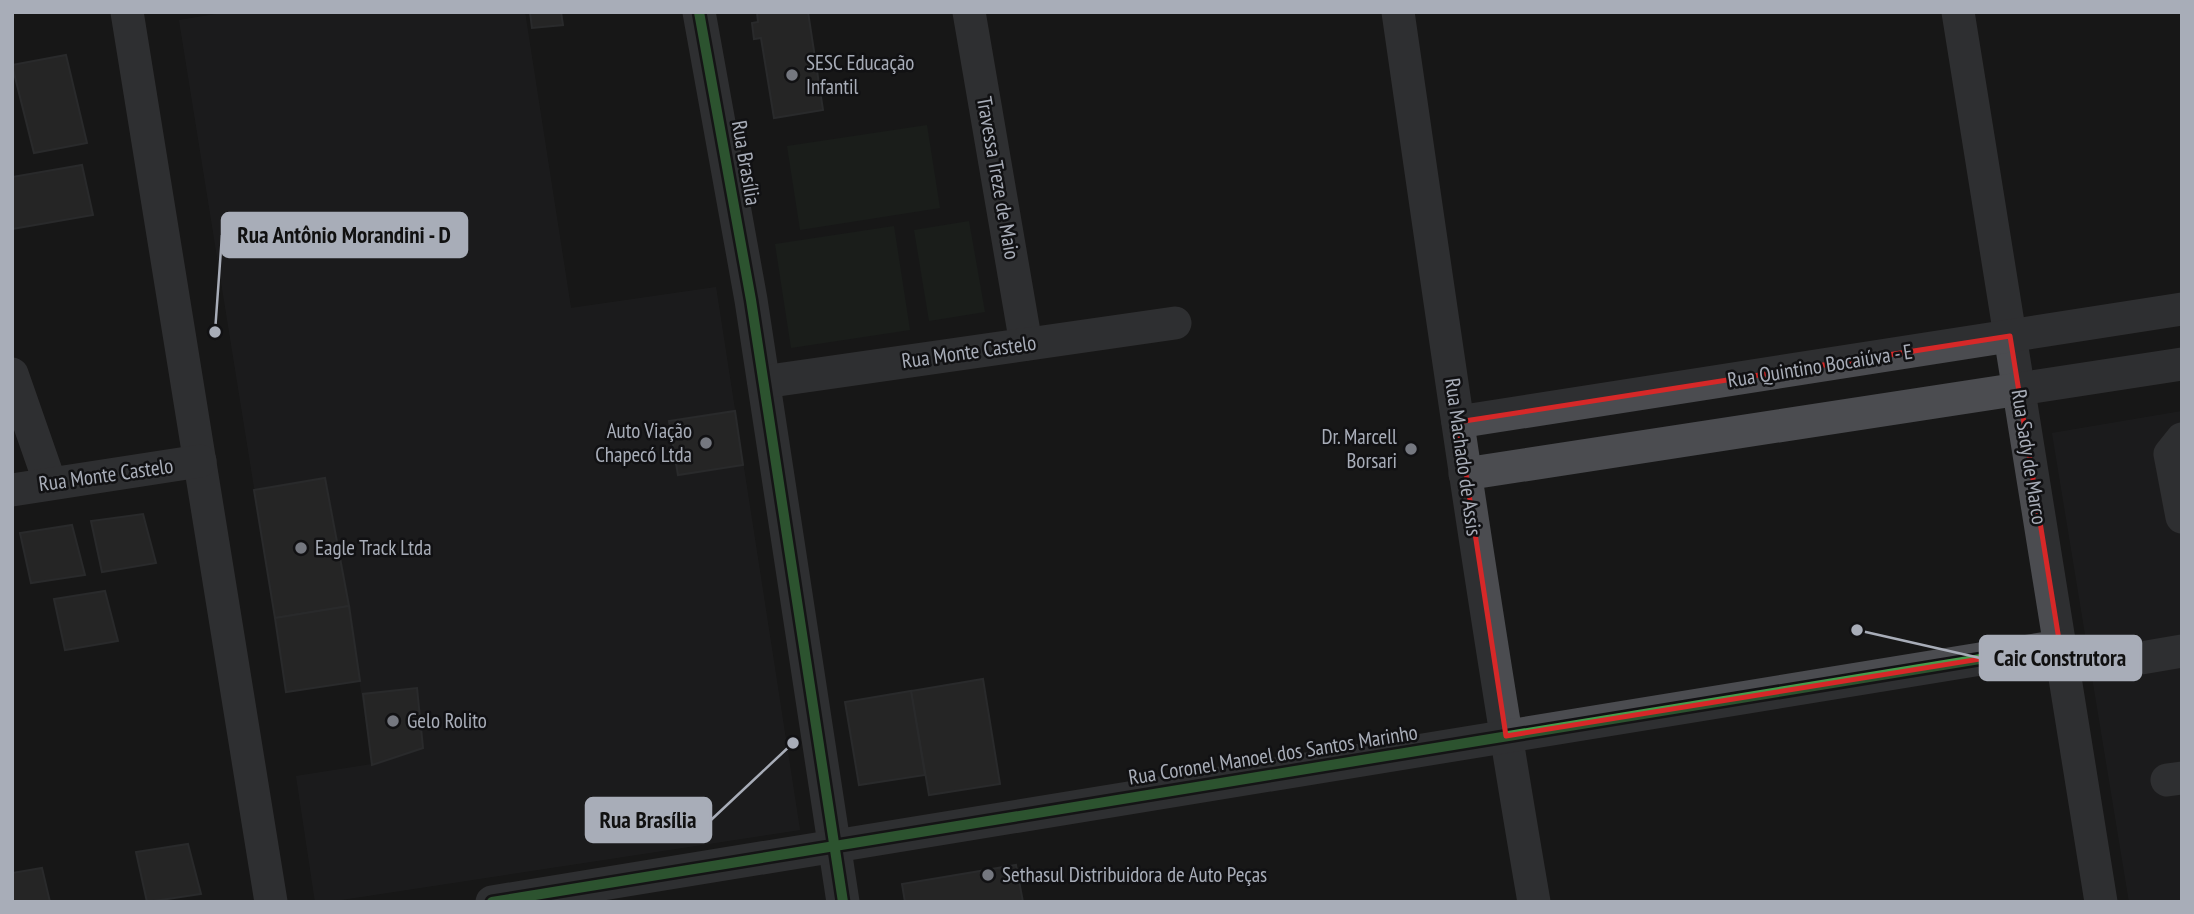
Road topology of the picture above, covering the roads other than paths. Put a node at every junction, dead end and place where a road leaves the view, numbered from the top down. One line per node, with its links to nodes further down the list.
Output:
1 (127, 12): 18 (street)
2 (699, 12): 13 (street, Rua Brasília)
3 (970, 12): 9 (street, Travessa Treze de Maio)
4 (1398, 12): 15 (street, Rua Machado de Assis)
5 (1958, 12): 8 (street, Rua Sady de Marco)
6 (2182, 309): 8 (street, Rua Quintino Bocaiúva - E)
7 (1175, 323): 9 (street, Rua Monte Castelo)
8 (2010, 336): 12 (street, Rua Quintino Bocaiúva - E); 14 (street, Rua Sady de Marco)
9 (1026, 344): 13 (street, Rua Monte Castelo)
10 (2182, 364): 14 (street)
11 (12, 374): 20 (street)
12 (1744, 377): 15 (street, Rua Quintino Bocaiúva - E); 16 (street)
13 (764, 382): 27 (street, Rua Brasília)
14 (2018, 389): 16 (street); 23 (street, Rua Sady de Marco)
15 (1458, 422): 19 (street, Rua Machado de Assis)
16 (1753, 430): 19 (street)
17 (2182, 439): 22 (street)
18 (200, 461): 20 (street, Rua Monte Castelo); 28 (street)
19 (1465, 474): 26 (street, Rua Machado de Assis)
20 (50, 483): 21 (street, Rua Monte Castelo)
21 (12, 489)
22 (2182, 517)
23 (2060, 646): 26 (street, Rua Coronel Manoel dos Santos Marinho); 32 (street, Rua Sady de Marco)
24 (2182, 652): 25 (street)
25 (2112, 663)
26 (1506, 736): 27 (street, Rua Coronel Manoel dos Santos Marinho); 31 (street, Rua Machado de Assis)
27 (835, 846): 29 (street, Rua Coronel Manoel dos Santos Marinho); 30 (street, Rua Brasília)
28 (271, 902)
29 (492, 902)
30 (843, 902)
31 (1534, 902)
32 (2101, 902)

